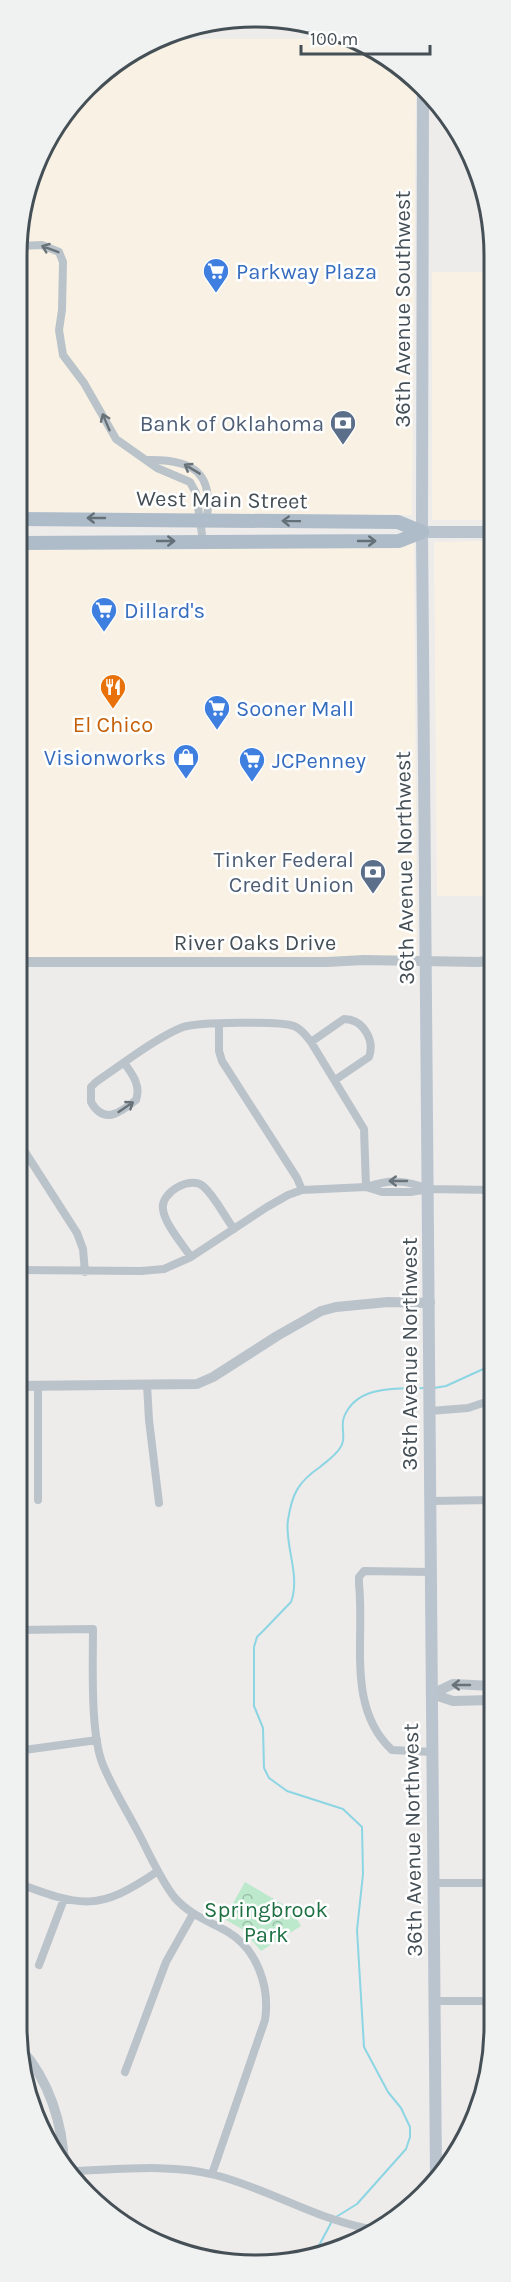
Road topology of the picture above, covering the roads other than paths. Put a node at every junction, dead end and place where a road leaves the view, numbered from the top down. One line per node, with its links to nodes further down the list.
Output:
1 (423, 101): 6 (main road, 36th Avenue Southwest)
2 (27, 246): 3 (street, one-way to 2)
3 (148, 460): 5 (street); 5 (street, one-way to 3)
4 (27, 519): 5 (main road, West Main Street, one-way to 4)
5 (203, 520): 6 (main road, West Main Street, one-way to 5); 8 (street)
6 (422, 532): 7 (main road, West Main Street); 8 (main road, West Main Street, one-way to 6); 12 (main road, 36th Avenue Northwest)
7 (484, 532)
8 (203, 541): 9 (main road, West Main Street, one-way to 8)
9 (27, 543)
10 (484, 961): 12 (street, River Oaks Drive)
11 (27, 962): 12 (street, River Oaks Drive)
12 (426, 962): 19 (main road, 36th Avenue Northwest)
13 (219, 1024): 14 (street); 15 (street); 20 (street)
14 (311, 1042): 16 (street); 16 (street)
15 (125, 1064): 15 (street, one-way to 15)
16 (335, 1080): 18 (street)
17 (27, 1155): 25 (street)
18 (366, 1187): 19 (street); 20 (street)
19 (429, 1189): 21 (street); 26 (main road, 36th Avenue Northwest)
20 (302, 1190): 22 (street)
21 (484, 1190)
22 (234, 1229): 23 (street); 23 (street)
23 (191, 1257): 25 (street)
24 (27, 1270): 25 (street)
25 (85, 1272)
26 (430, 1303): 29 (street); 31 (main road, 36th Avenue Northwest)
27 (27, 1386): 28 (street)
28 (38, 1386): 29 (street); 32 (street)
29 (147, 1386): 35 (street)
30 (484, 1403): 31 (street)
31 (430, 1411): 34 (main road, 36th Avenue Northwest)
32 (38, 1500)
33 (484, 1500): 34 (street)
34 (432, 1501): 36 (main road, 36th Avenue Northwest)
35 (159, 1503)
36 (432, 1572): 39 (main road, 36th Avenue Northwest); 43 (street)
37 (27, 1630): 41 (street)
38 (484, 1685): 39 (street, one-way to 39)
39 (432, 1694): 40 (street); 43 (main road, 36th Avenue Northwest)
40 (484, 1700)
41 (97, 1740): 42 (street); 44 (street)
42 (27, 1750)
43 (433, 1752): 45 (main road, 36th Avenue Northwest)
44 (158, 1871): 48 (street); 49 (street)
45 (434, 1883): 46 (street); 51 (main road, 36th Avenue Northwest)
46 (484, 1883)
47 (27, 1886): 48 (street)
48 (64, 1899): 50 (street)
49 (193, 1914): 54 (street); 58 (street)
50 (39, 1965)
51 (435, 2001): 52 (street); 56 (main road, 36th Avenue Northwest)
52 (484, 2001)
53 (30, 2060): 55 (street)
54 (125, 2072)
55 (63, 2148)
56 (436, 2167)
57 (78, 2171): 58 (street)
58 (212, 2174): 59 (street)
59 (362, 2228)

